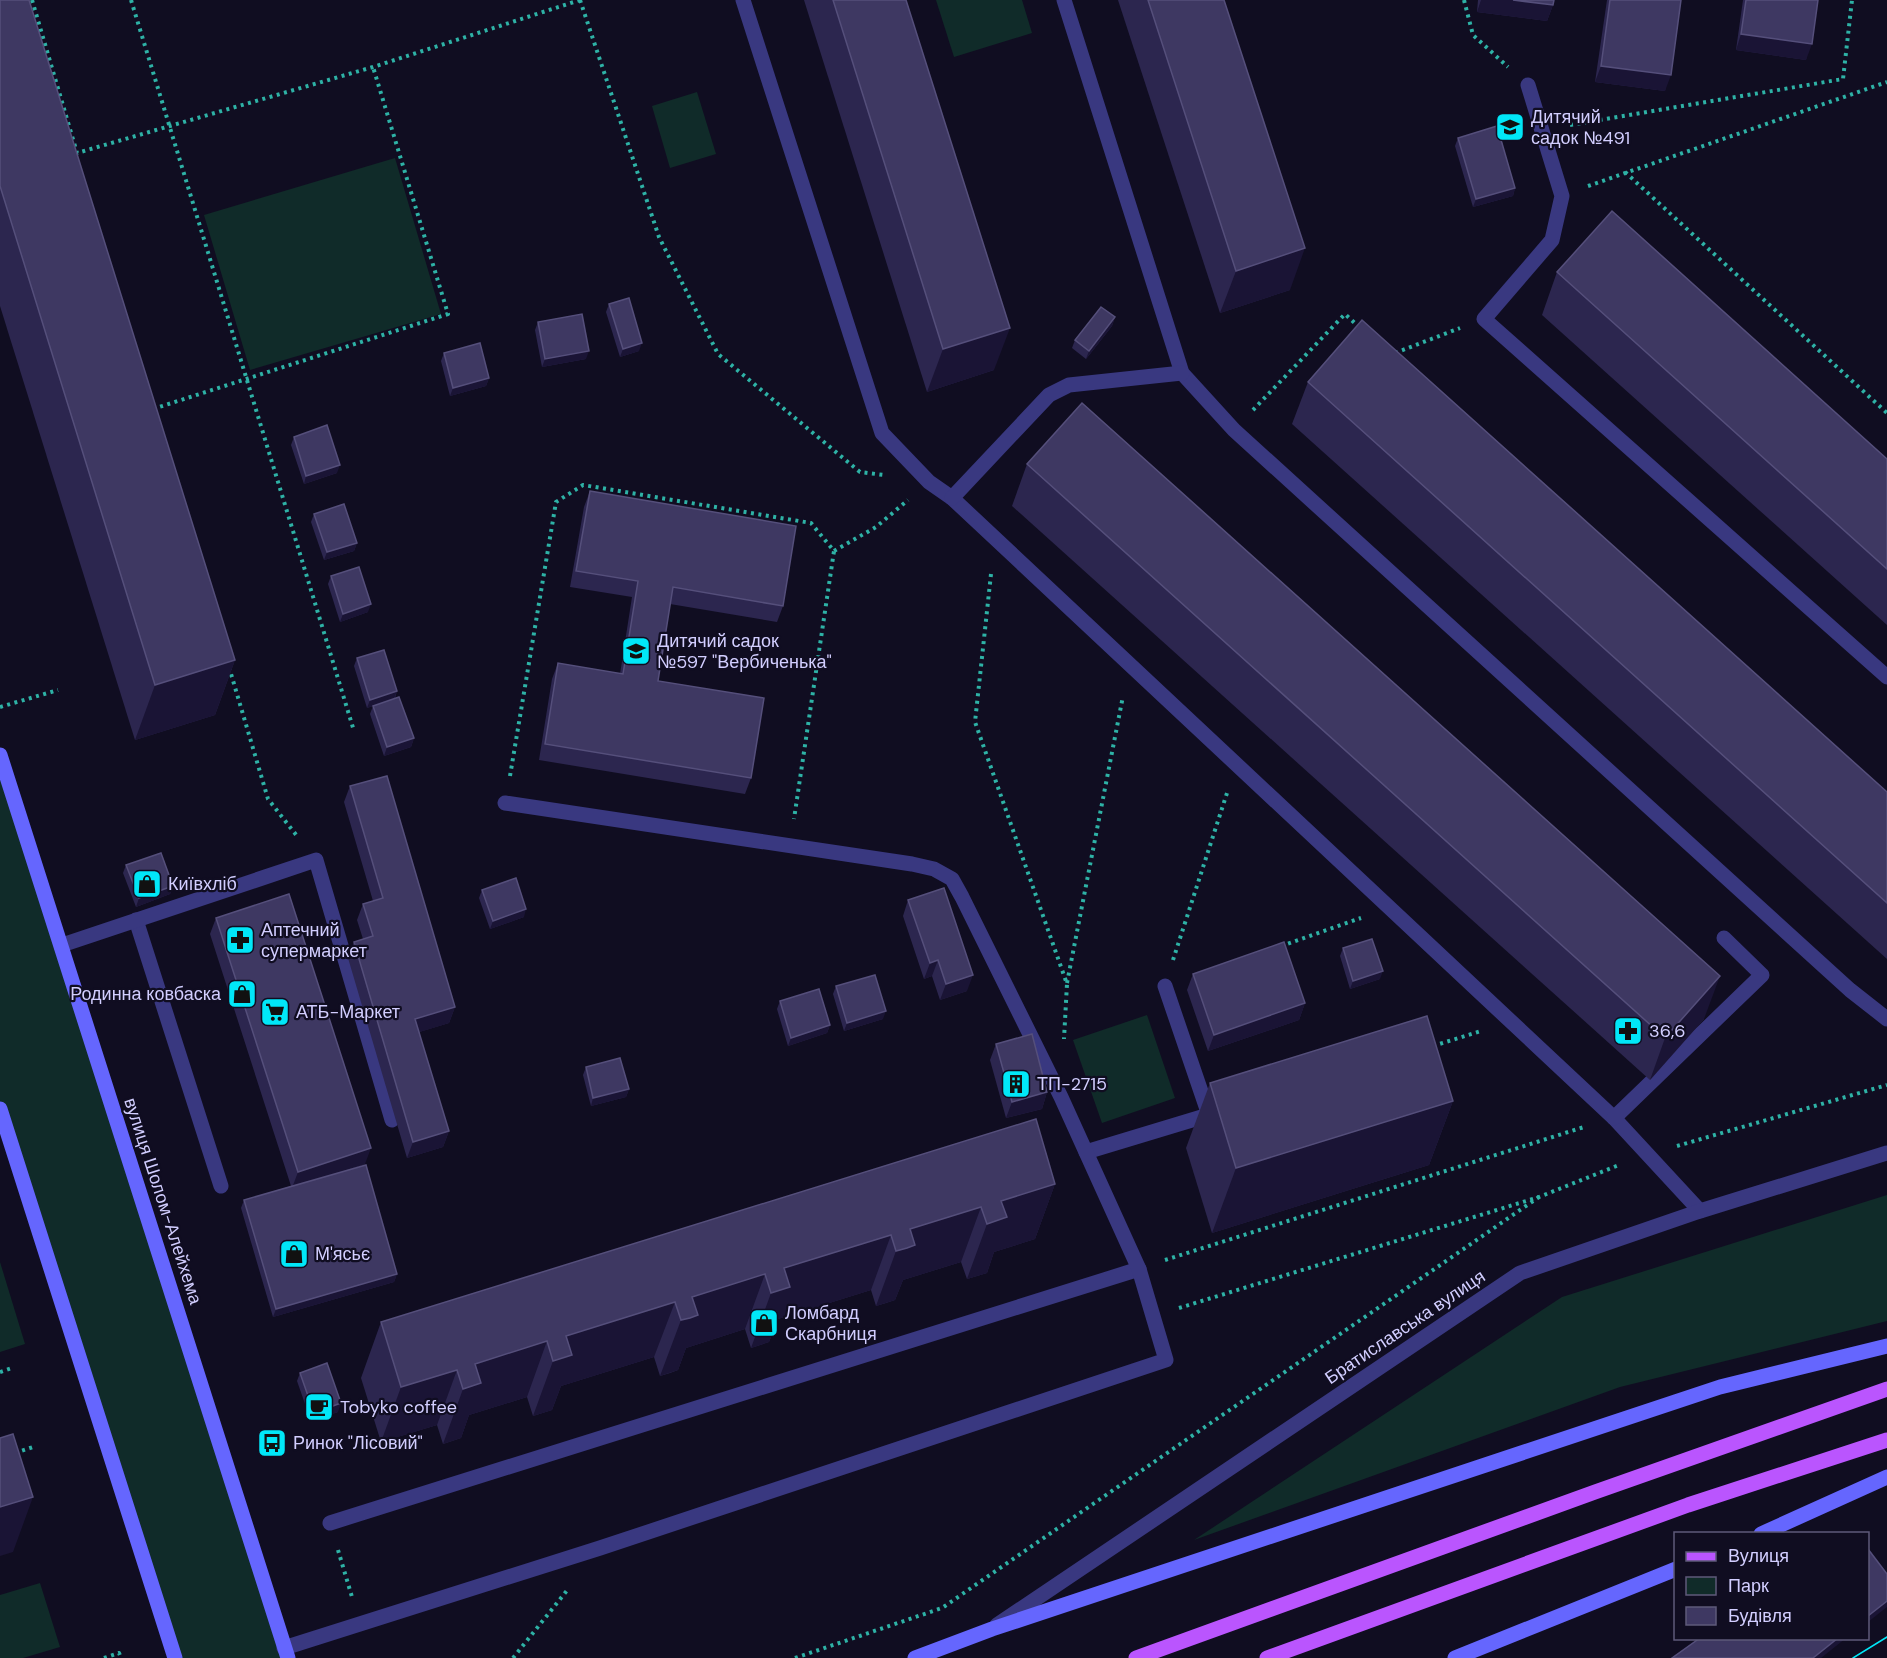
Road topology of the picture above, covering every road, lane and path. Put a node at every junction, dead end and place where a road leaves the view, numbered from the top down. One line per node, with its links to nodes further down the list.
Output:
1 (32, 0): 11 (path)
2 (131, 0): 11 (path)
3 (580, 0): 8 (path); 23 (path)
4 (742, 0): 23 (street)
5 (1064, 0): 18 (street)
6 (1464, 0): 10 (path)
7 (1852, 0): 12 (path)
8 (373, 67): 11 (path); 19 (path)
9 (1887, 82): 13 (path)
10 (1528, 86): 12 (street)
11 (169, 126): 19 (path)
12 (1541, 130): 14 (street)
13 (1625, 172): 14 (path); 20 (path)
14 (1562, 196): 15 (street)
15 (1484, 319): 17 (path); 29 (street)
16 (1368, 335): 22 (path)
17 (1391, 355)
18 (1182, 373): 22 (street); 24 (street)
19 (246, 378): 21 (path); 32 (path)
20 (1887, 413)
21 (156, 420)
22 (1234, 430): 45 (street)
23 (929, 482): 24 (street); 26 (path)
24 (952, 498): 25 (street)
25 (995, 538): 28 (street); 43 (path)
26 (834, 551): 35 (path); 36 (path)
27 (228, 661): 37 (path)
28 (1130, 664): 34 (street); 43 (path)
29 (1887, 676)
30 (57, 690): 31 (path)
31 (0, 707)
32 (354, 731)
33 (0, 755): 41 (street, вулиця Шолом-Алейхема)
34 (1236, 764): 38 (street); 44 (path)
35 (505, 803): 36 (street)
36 (790, 846): 55 (street)
37 (316, 860): 39 (street); 54 (street)
38 (1390, 908): 42 (path); 46 (street)
39 (136, 920): 41 (street); 58 (street)
40 (1724, 938): 53 (street)
41 (62, 945): 77 (street, вулиця Шолом-Алейхема)
42 (1278, 947)
43 (1067, 984): 47 (path)
44 (1165, 986): 52 (street)
45 (1887, 1019)
46 (1511, 1021): 48 (path); 53 (street)
47 (1064, 1040)
48 (1422, 1049)
49 (1887, 1085): 57 (path)
50 (1231, 1108): 52 (street)
51 (0, 1109): 80 (street)
52 (1209, 1115): 55 (street)
53 (1614, 1118): 57 (street); 61 (path)
54 (392, 1120)
55 (1086, 1152): 61 (street)
56 (1887, 1153): 60 (street, Братиславська вулиця)
57 (1648, 1154): 59 (path); 60 (street)
58 (221, 1186)
59 (1539, 1197): 62 (path); 82 (path)
60 (1700, 1211): 76 (street, Братиславська вулиця)
61 (1139, 1269): 62 (street); 71 (street)
62 (1153, 1316): 75 (street)
63 (1887, 1346): 76 (street, Братиславська вулиця)
64 (12, 1368): 65 (path)
65 (0, 1372)
66 (1887, 1389): 84 (main road)
67 (1887, 1440): 85 (main road)
68 (36, 1446): 69 (path)
69 (9, 1455)
70 (1887, 1477): 72 (street)
71 (330, 1523): 75 (path)
72 (1763, 1532)
73 (1674, 1570): 86 (street)
74 (571, 1585): 81 (path)
75 (360, 1623): 77 (street)
76 (992, 1629): 83 (street, Братиславська вулиця)
77 (286, 1653)
78 (104, 1658): 79 (path)
79 (121, 1658)
80 (175, 1658)
81 (513, 1658)
82 (795, 1658)
83 (915, 1658)
84 (1136, 1658)
85 (1267, 1658)
86 (1455, 1658)

